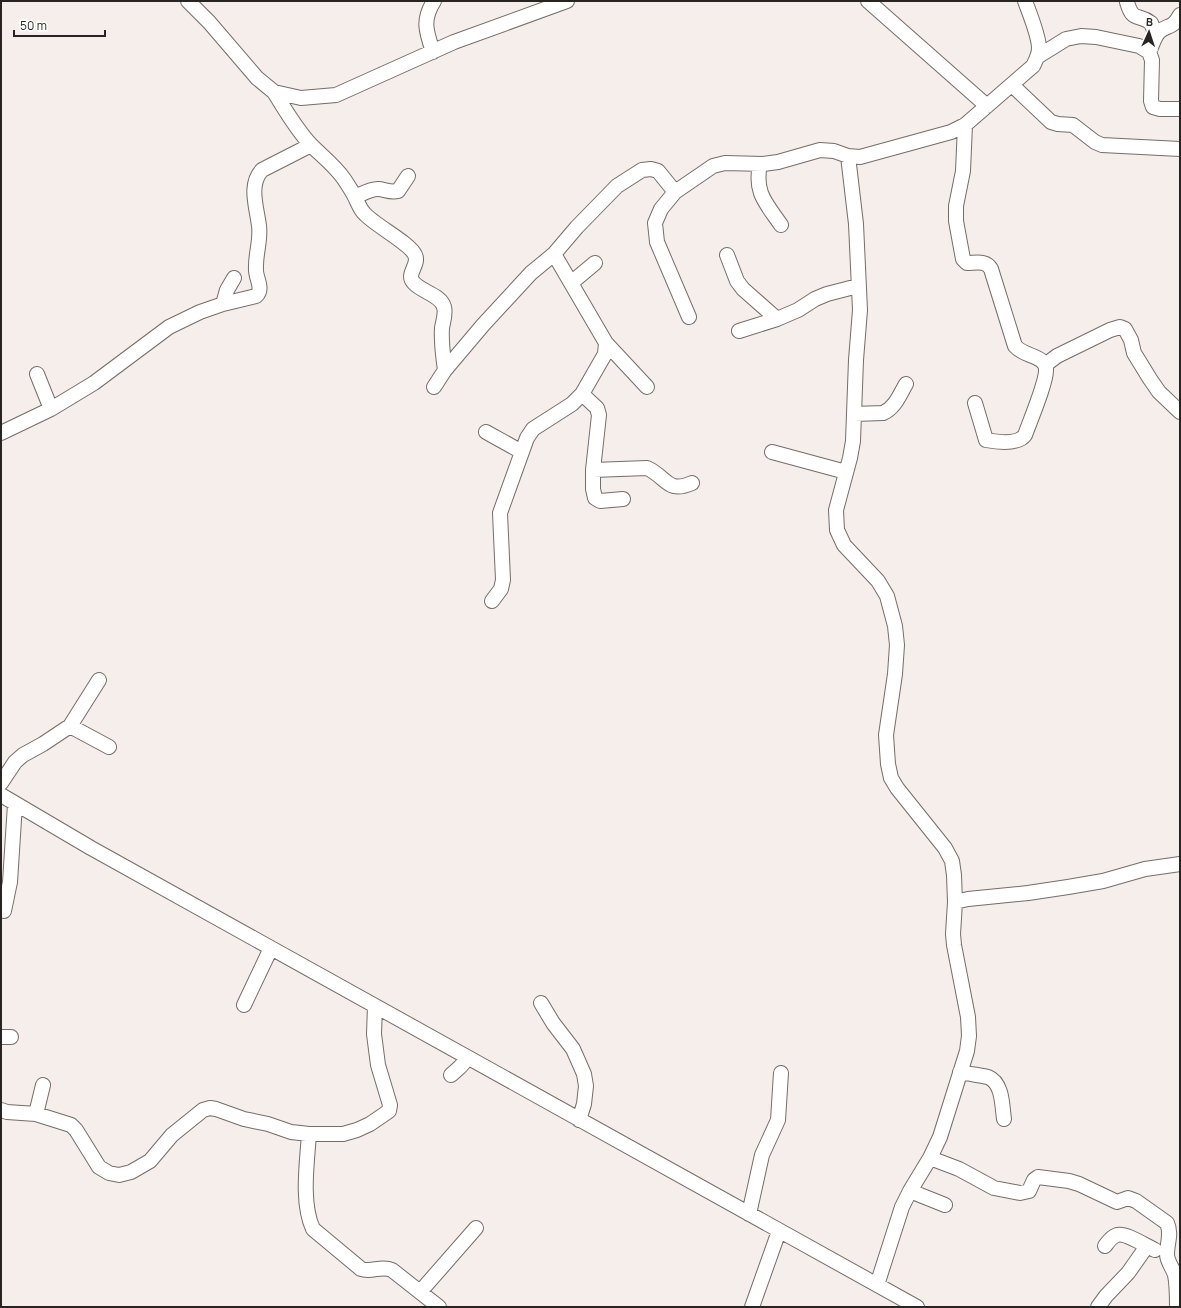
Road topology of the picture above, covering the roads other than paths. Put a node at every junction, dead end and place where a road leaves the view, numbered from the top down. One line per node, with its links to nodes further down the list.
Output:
1 (188, 1): 13 (street)
2 (434, 1): 9 (street)
3 (567, 1): 9 (street)
4 (868, 1): 14 (street)
5 (1025, 1): 11 (street)
6 (1127, 2): 8 (street)
7 (1180, 15): 8 (street)
8 (1156, 35): 10 (street)
9 (433, 52): 13 (street)
10 (1149, 52): 11 (street); 15 (street)
11 (1038, 57): 12 (street)
12 (1012, 85): 14 (street); 18 (street)
13 (274, 92): 17 (street)
14 (987, 106): 16 (street)
15 (1180, 109)
16 (965, 125): 19 (street); 36 (street)
17 (311, 145): 23 (street); 31 (street)
18 (1180, 149)
19 (848, 156): 20 (street); 30 (street)
20 (760, 164): 22 (street); 24 (street)
21 (408, 176): 23 (street)
22 (675, 192): 25 (street); 32 (street)
23 (355, 197): 37 (street)
24 (781, 225)
25 (554, 254): 29 (street); 37 (street)
26 (727, 256): 33 (street)
27 (596, 263): 29 (street)
28 (234, 278): 31 (street)
29 (571, 283): 35 (street)
30 (858, 286): 33 (street); 46 (street)
31 (223, 304): 44 (street)
32 (689, 317)
33 (777, 319): 34 (street)
34 (739, 331)
35 (606, 343): 40 (street); 42 (street)
36 (1045, 365): 43 (street); 45 (street)
37 (445, 370): 41 (street)
38 (37, 374): 44 (street)
39 (906, 384): 46 (street)
40 (647, 386)
41 (434, 387)
42 (582, 394): 49 (street); 51 (street)
43 (975, 403)
44 (51, 409): 48 (street)
45 (1180, 412)
46 (854, 414): 52 (street)
47 (486, 432): 49 (street)
48 (1, 433)
49 (522, 452): 55 (street)
50 (772, 452): 52 (street)
51 (593, 470): 53 (street); 54 (street)
52 (846, 472): 63 (street)
53 (692, 483)
54 (623, 499)
55 (492, 601)
56 (99, 680): 57 (street)
57 (70, 726): 58 (street); 59 (street)
58 (109, 747)
59 (1, 783)
60 (1, 795): 61 (street)
61 (15, 804): 64 (street); 65 (street)
62 (1180, 864): 63 (street)
63 (955, 902): 70 (street)
64 (4, 911)
65 (271, 948): 67 (street); 68 (street)
66 (541, 1003): 77 (street)
67 (244, 1005)
68 (375, 1006): 69 (street); 78 (street)
69 (468, 1058): 72 (street); 77 (street)
70 (960, 1072): 76 (street); 79 (street)
71 (781, 1073): 82 (street)
72 (451, 1074)
73 (43, 1085): 75 (street)
74 (1, 1110): 75 (street)
75 (36, 1114): 78 (street)
76 (1004, 1119)
77 (579, 1120): 82 (street)
78 (309, 1134): 89 (street)
79 (930, 1158): 80 (street); 87 (street)
80 (910, 1191): 81 (street); 88 (street)
81 (945, 1204)
82 (749, 1214): 84 (street)
83 (476, 1228): 89 (street)
84 (779, 1231): 88 (street); 91 (street)
85 (1105, 1246): 86 (street)
86 (1147, 1246): 87 (street); 93 (street)
87 (1167, 1254): 94 (street)
88 (877, 1285): 92 (street)
89 (420, 1292): 90 (street)
90 (439, 1307)
91 (752, 1307)
92 (917, 1307)
93 (1098, 1307)
94 (1177, 1307)

